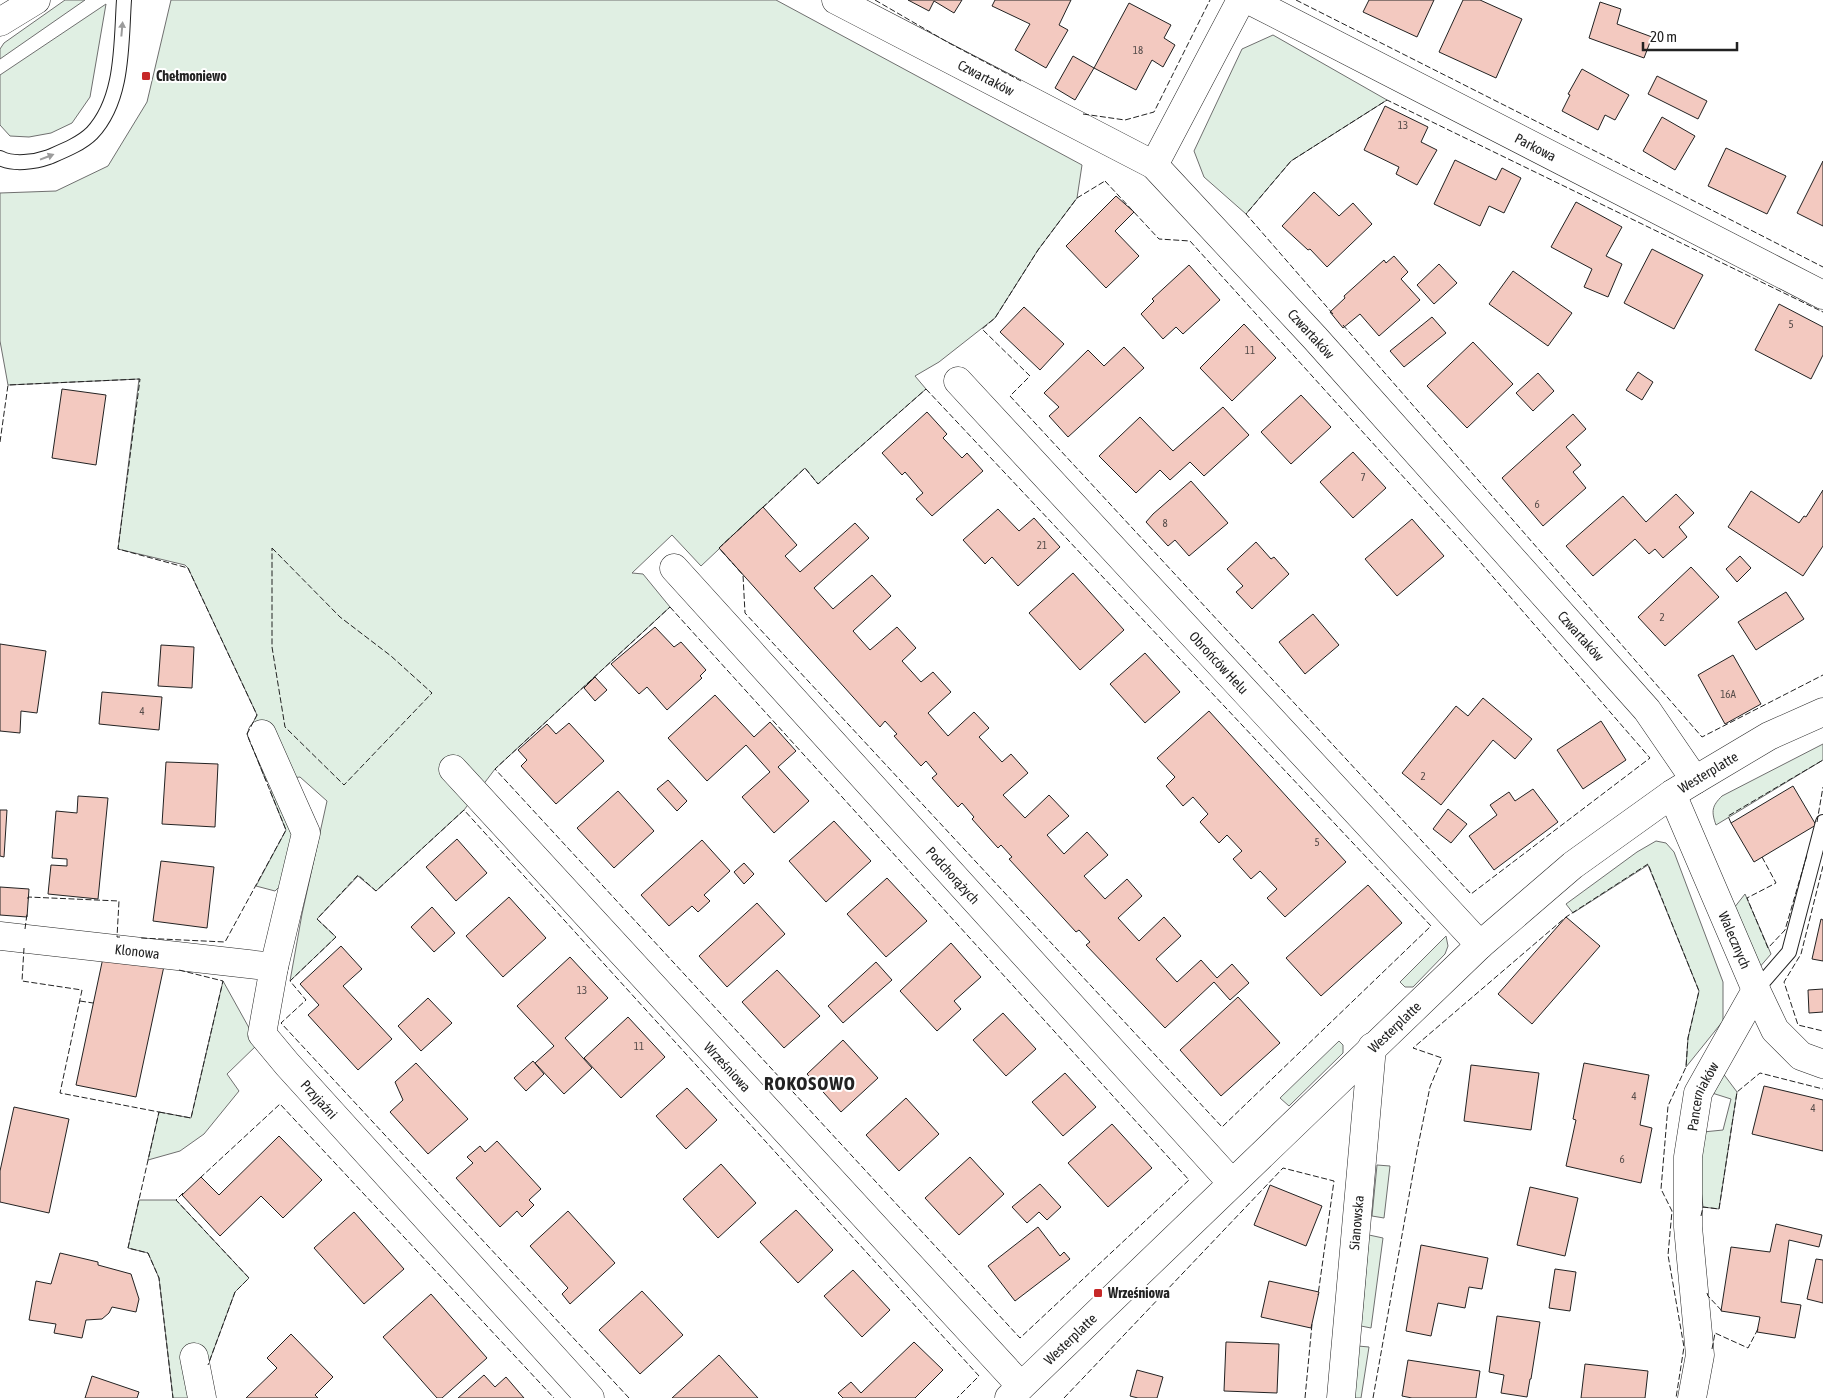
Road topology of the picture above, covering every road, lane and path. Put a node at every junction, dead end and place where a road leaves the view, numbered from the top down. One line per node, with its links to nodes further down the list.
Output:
1 (36, 0): 6 (street)
2 (124, 0): 7 (lane, one-way to 2)
3 (836, 0): 8 (street, Czwartaków)
4 (1242, 0): 8 (street)
5 (1249, 0): 9 (street, Parkowa)
6 (0, 22)
7 (0, 158)
8 (1154, 165): 15 (street, Czwartaków)
9 (1823, 296)
10 (958, 380): 18 (street, Obrońców Helu)
11 (674, 568): 23 (street, Podchorążych)
12 (1823, 712): 15 (street, Westerplatte)
13 (262, 734): 19 (street, Przyjaźni)
14 (453, 769): 25 (street, Wrześniowa)
15 (1683, 787): 18 (street, Westerplatte); 20 (street, Walecznych)
16 (1823, 822): 20 (lane, Pancerniaków)
17 (0, 936): 19 (street, Klonowa)
18 (1480, 945): 21 (street, Westerplatte)
19 (274, 967): 27 (street, Przyjaźni)
20 (1756, 990): 22 (street, Walecznych); 29 (street, Pancerniaków)
21 (1372, 1047): 23 (street, Westerplatte); 28 (street, Sianowska)
22 (1823, 1064)
23 (1232, 1183): 25 (street, Westerplatte)
24 (194, 1357): 26 (street)
25 (1015, 1392)
26 (202, 1398)
27 (590, 1398)
28 (1340, 1398)
29 (1692, 1398)

